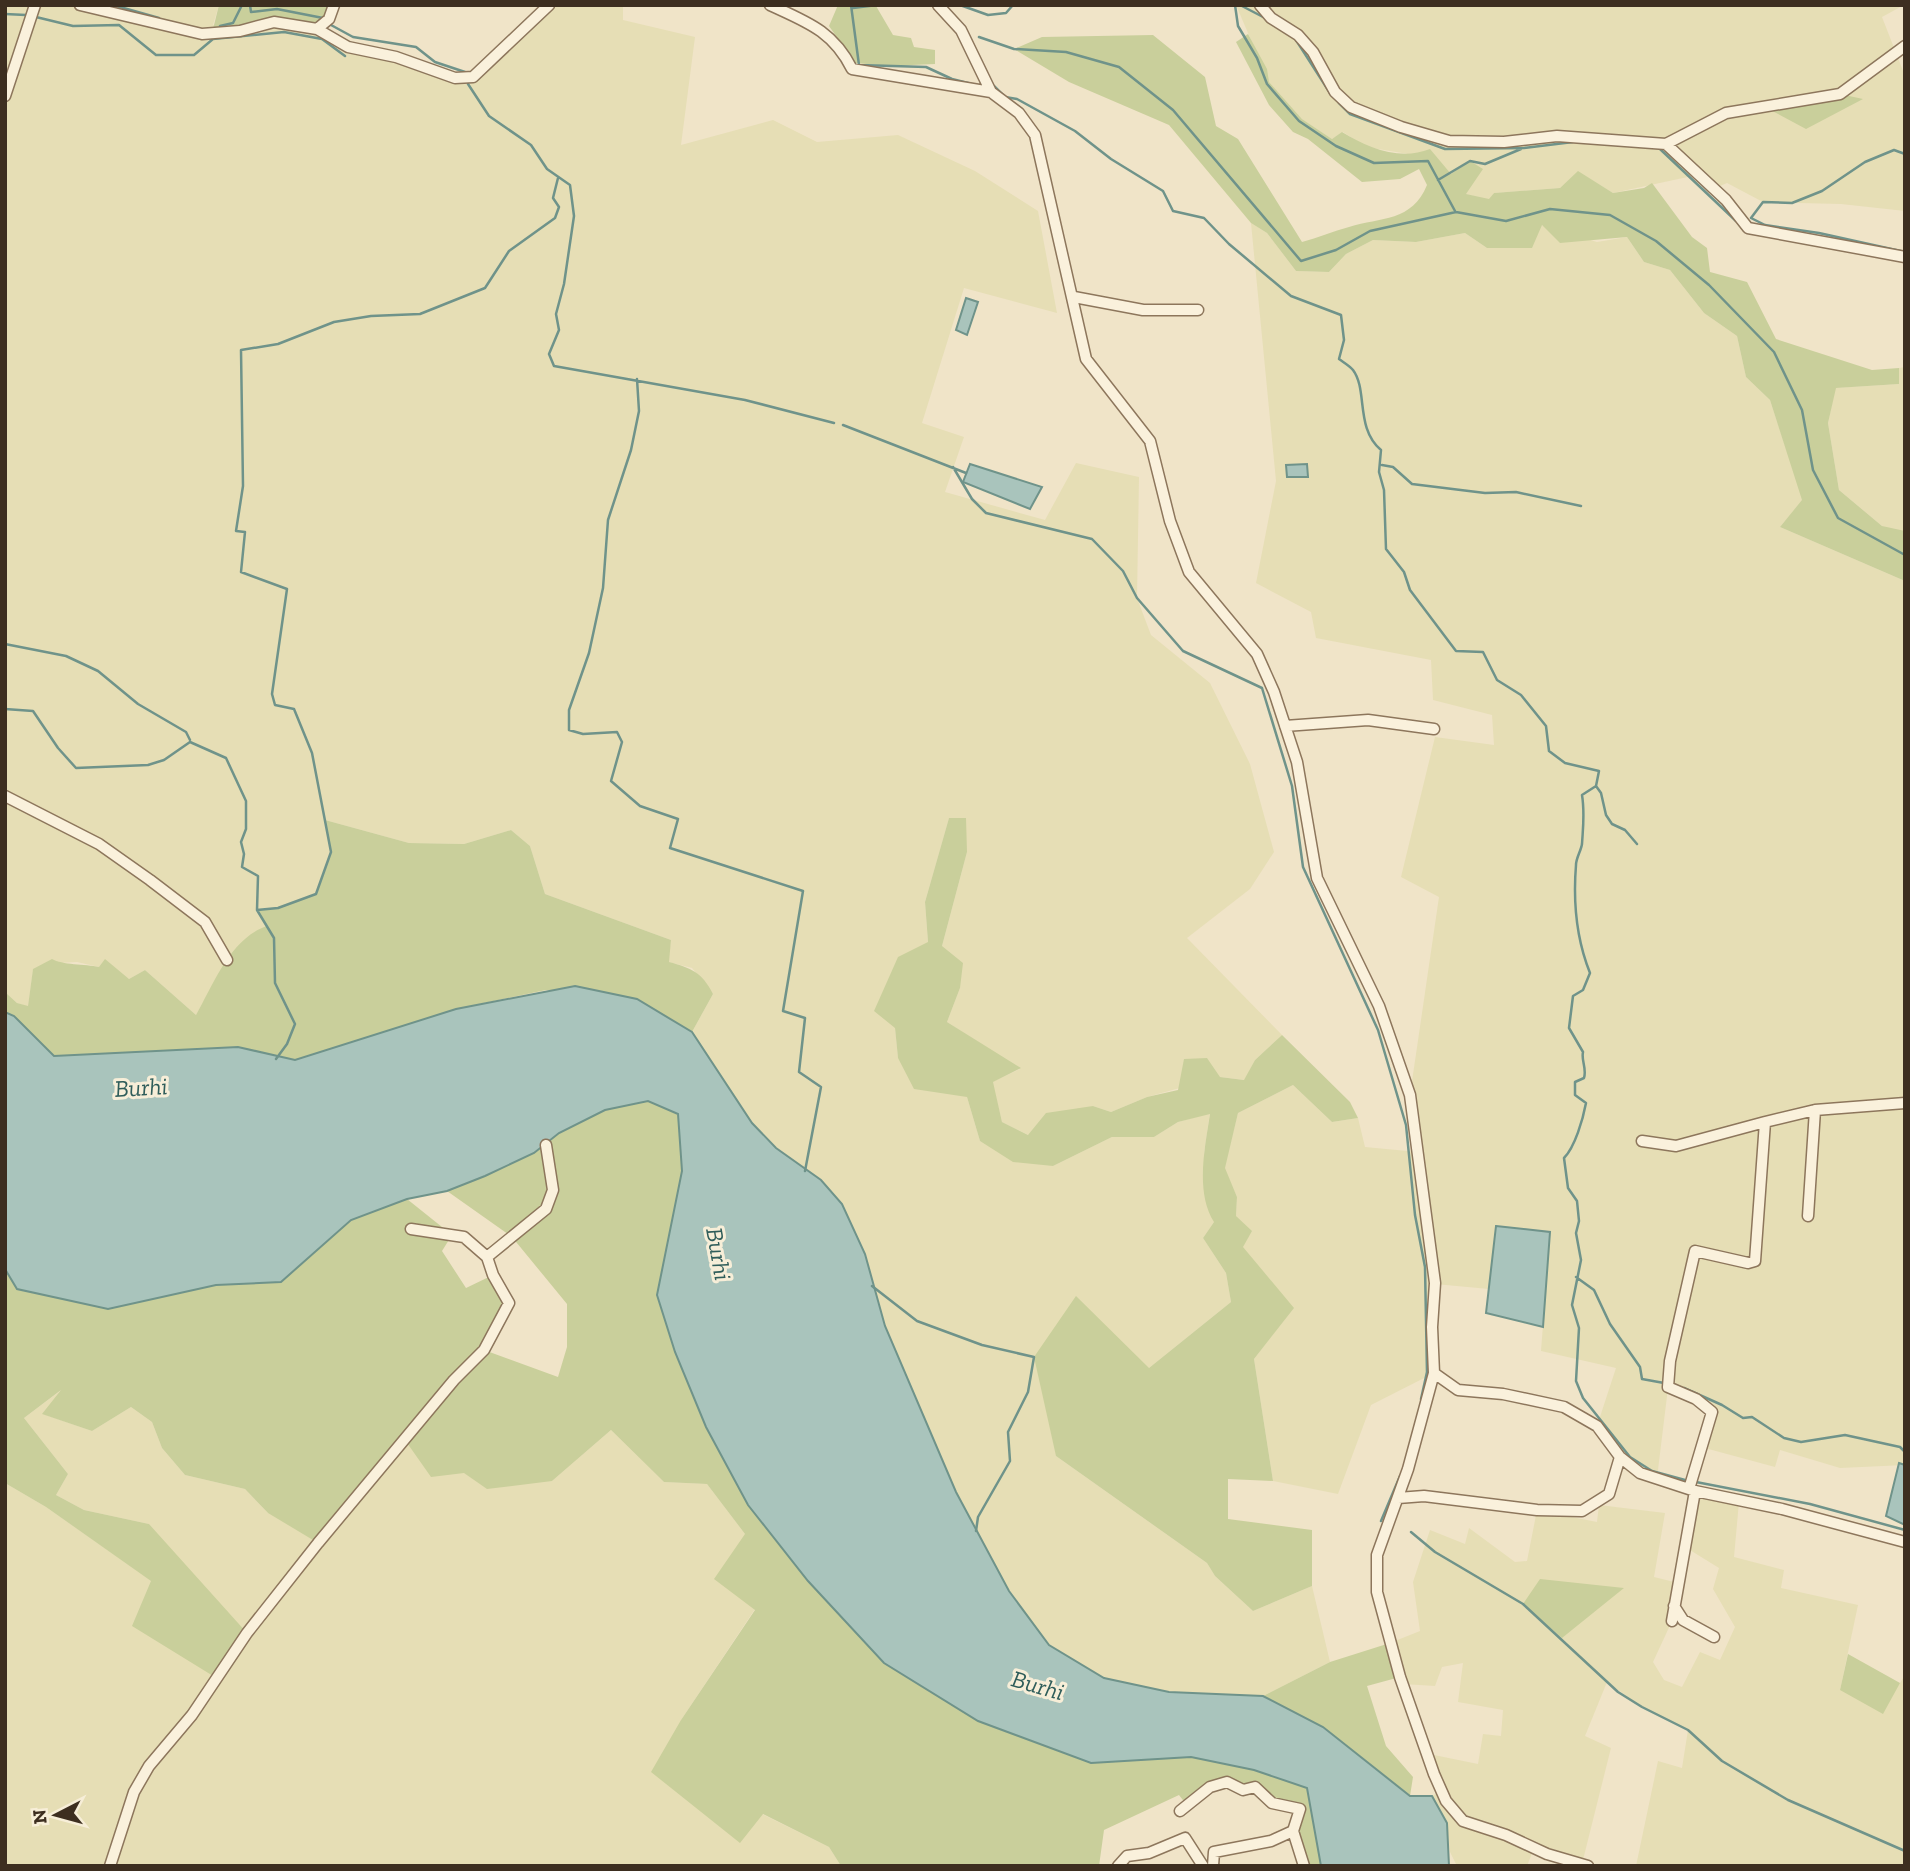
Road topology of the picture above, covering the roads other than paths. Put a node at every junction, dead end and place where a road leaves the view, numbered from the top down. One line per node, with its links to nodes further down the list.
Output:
1 (35, 5): 11 (street)
2 (80, 5): 8 (street)
3 (334, 5): 8 (street)
4 (549, 5): 8 (street)
5 (769, 5): 10 (street)
6 (938, 5): 10 (street)
7 (1260, 5): 12 (street)
8 (317, 29)
9 (1905, 46): 12 (street)
10 (991, 92): 14 (street)
11 (5, 96)
12 (1666, 144): 13 (street)
13 (1905, 257)
14 (1074, 297): 15 (street); 16 (street)
15 (1198, 310)
16 (1285, 726): 17 (street); 28 (street)
17 (1434, 729)
18 (5, 796): 19 (street)
19 (227, 960)
20 (1905, 1103): 21 (street)
21 (1815, 1110): 22 (street); 25 (street)
22 (1765, 1122): 23 (street); 30 (street)
23 (1642, 1141)
24 (546, 1145): 27 (street)
25 (1808, 1216)
26 (411, 1229): 27 (street)
27 (487, 1257): 38 (street)
28 (1434, 1373): 29 (street); 31 (street)
29 (1620, 1457): 30 (street); 31 (street)
30 (1692, 1490): 32 (street); 33 (street)
31 (1398, 1498): 43 (street)
32 (1905, 1542)
33 (1674, 1606): 34 (street); 35 (street)
34 (1672, 1621)
35 (1714, 1637)
36 (1180, 1811): 37 (street)
37 (1293, 1831): 41 (street); 42 (street)
38 (110, 1866)
39 (1118, 1866): 40 (street)
40 (1203, 1866)
41 (1213, 1866)
42 (1304, 1866)
43 (1588, 1866)

